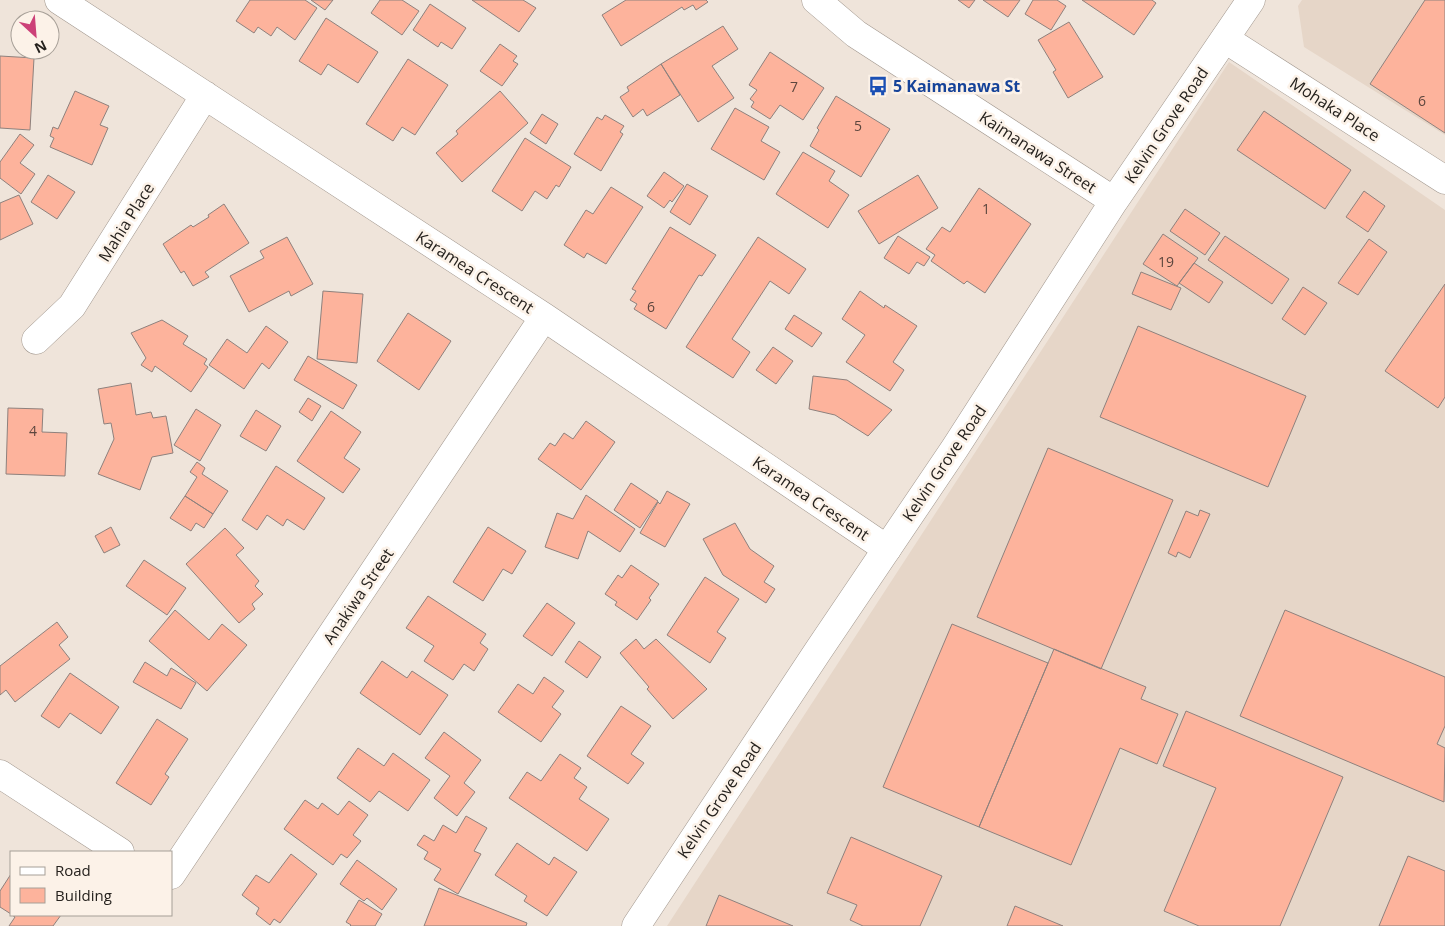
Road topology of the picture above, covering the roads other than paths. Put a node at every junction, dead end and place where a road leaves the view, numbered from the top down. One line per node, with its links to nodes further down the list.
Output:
1 (59, 0): 5 (street, Karamea Crescent)
2 (816, 0): 7 (street, Kaimanawa Street)
3 (1251, 0): 4 (street, Kelvin Grove Road)
4 (1225, 39): 6 (street, Mohaka Place); 7 (street, Kelvin Grove Road)
5 (205, 95): 8 (street, Karamea Crescent); 9 (street, Mahia Place)
6 (1445, 180)
7 (1114, 201): 10 (street, Kelvin Grove Road)
8 (544, 317): 10 (street, Karamea Crescent); 13 (street, Anakiwa Street)
9 (36, 340)
10 (887, 549): 14 (street, Kelvin Grove Road)
11 (0, 774): 12 (street)
12 (118, 851)
13 (172, 874)
14 (636, 926)

